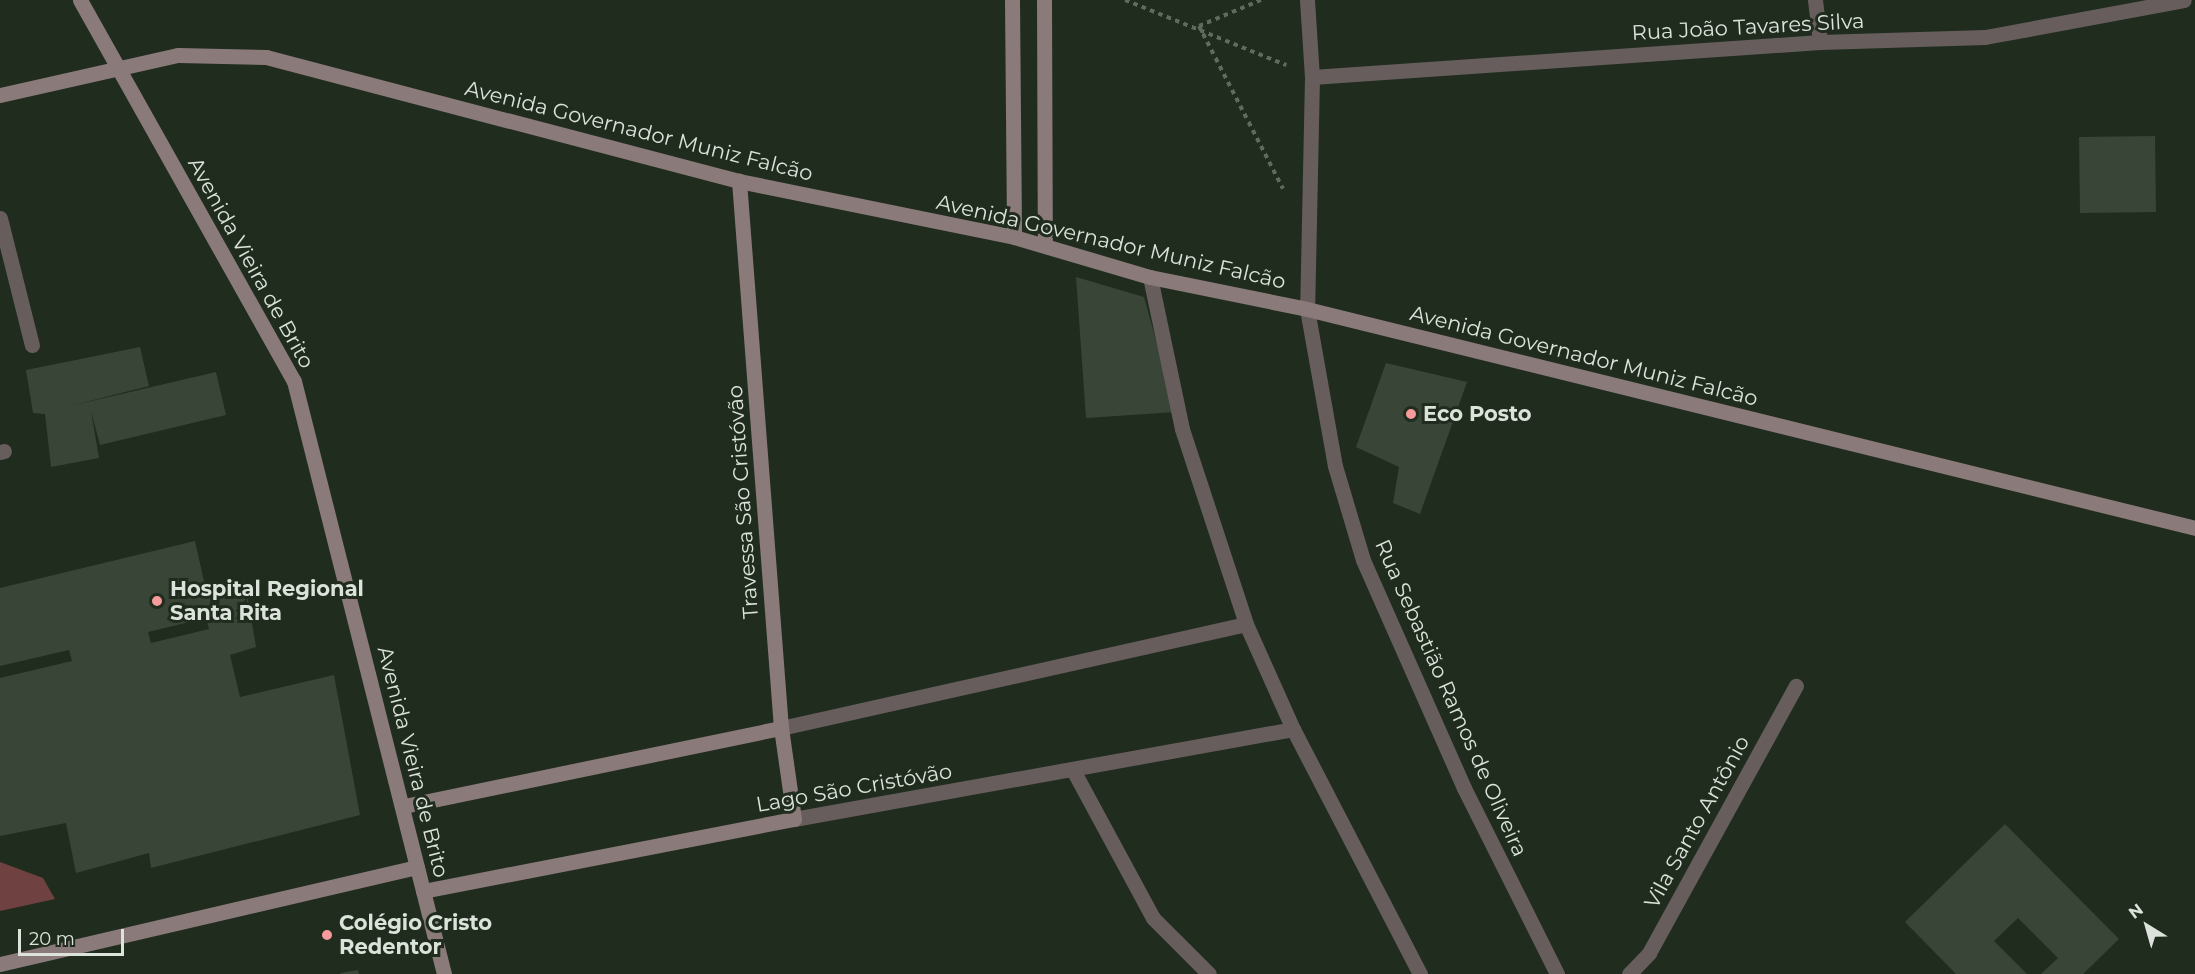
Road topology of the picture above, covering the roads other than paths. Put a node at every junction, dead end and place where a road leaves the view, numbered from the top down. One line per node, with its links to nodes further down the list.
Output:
1 (80, 0): 8 (main road, Avenida Vieira de Brito)
2 (1012, 0): 13 (main road)
3 (1044, 0): 14 (main road)
4 (1307, 0): 9 (street, Rua Sebastião Ramos de Oliveira)
5 (1815, 0): 7 (street)
6 (2184, 0): 7 (street, Rua João Tavares Silva)
7 (1820, 42): 9 (street, Rua João Tavares Silva)
8 (121, 71): 10 (main road, Avenida Governador Muniz Falcão); 11 (main road, Avenida Governador Muniz Falcão); 24 (main road, Avenida Vieira de Brito)
9 (1312, 77): 16 (street, Rua Sebastião Ramos de Oliveira)
10 (0, 95)
11 (739, 182): 13 (main road, Avenida Governador Muniz Falcão); 21 (main road, Travessa São Cristóvão)
12 (0, 218): 17 (street)
13 (1014, 237): 14 (main road, Avenida Governador Muniz Falcão)
14 (1045, 244): 15 (main road, Avenida Governador Muniz Falcão)
15 (1150, 277): 16 (main road, Avenida Governador Muniz Falcão); 19 (street)
16 (1307, 309): 18 (main road, Avenida Governador Muniz Falcão); 32 (street, Rua Sebastião Ramos de Oliveira)
17 (32, 345)
18 (2195, 528)
19 (1246, 624): 21 (street); 22 (street)
20 (1796, 686): 33 (street, Vila Santo Antônio)
21 (781, 728): 24 (main road); 25 (main road, Travessa São Cristóvão)
22 (1293, 729): 23 (street, Lago São Cristóvão); 31 (street)
23 (1073, 770): 25 (street, Lago São Cristóvão); 30 (street)
24 (404, 806): 26 (main road, Avenida Vieira de Brito)
25 (794, 819): 27 (main road, Lago São Cristóvão)
26 (417, 867): 27 (main road, Avenida Vieira de Brito); 28 (main road)
27 (423, 891): 29 (main road, Avenida Vieira de Brito)
28 (0, 963)
29 (444, 974)
30 (1209, 974)
31 (1420, 974)
32 (1557, 974)
33 (1629, 974)

